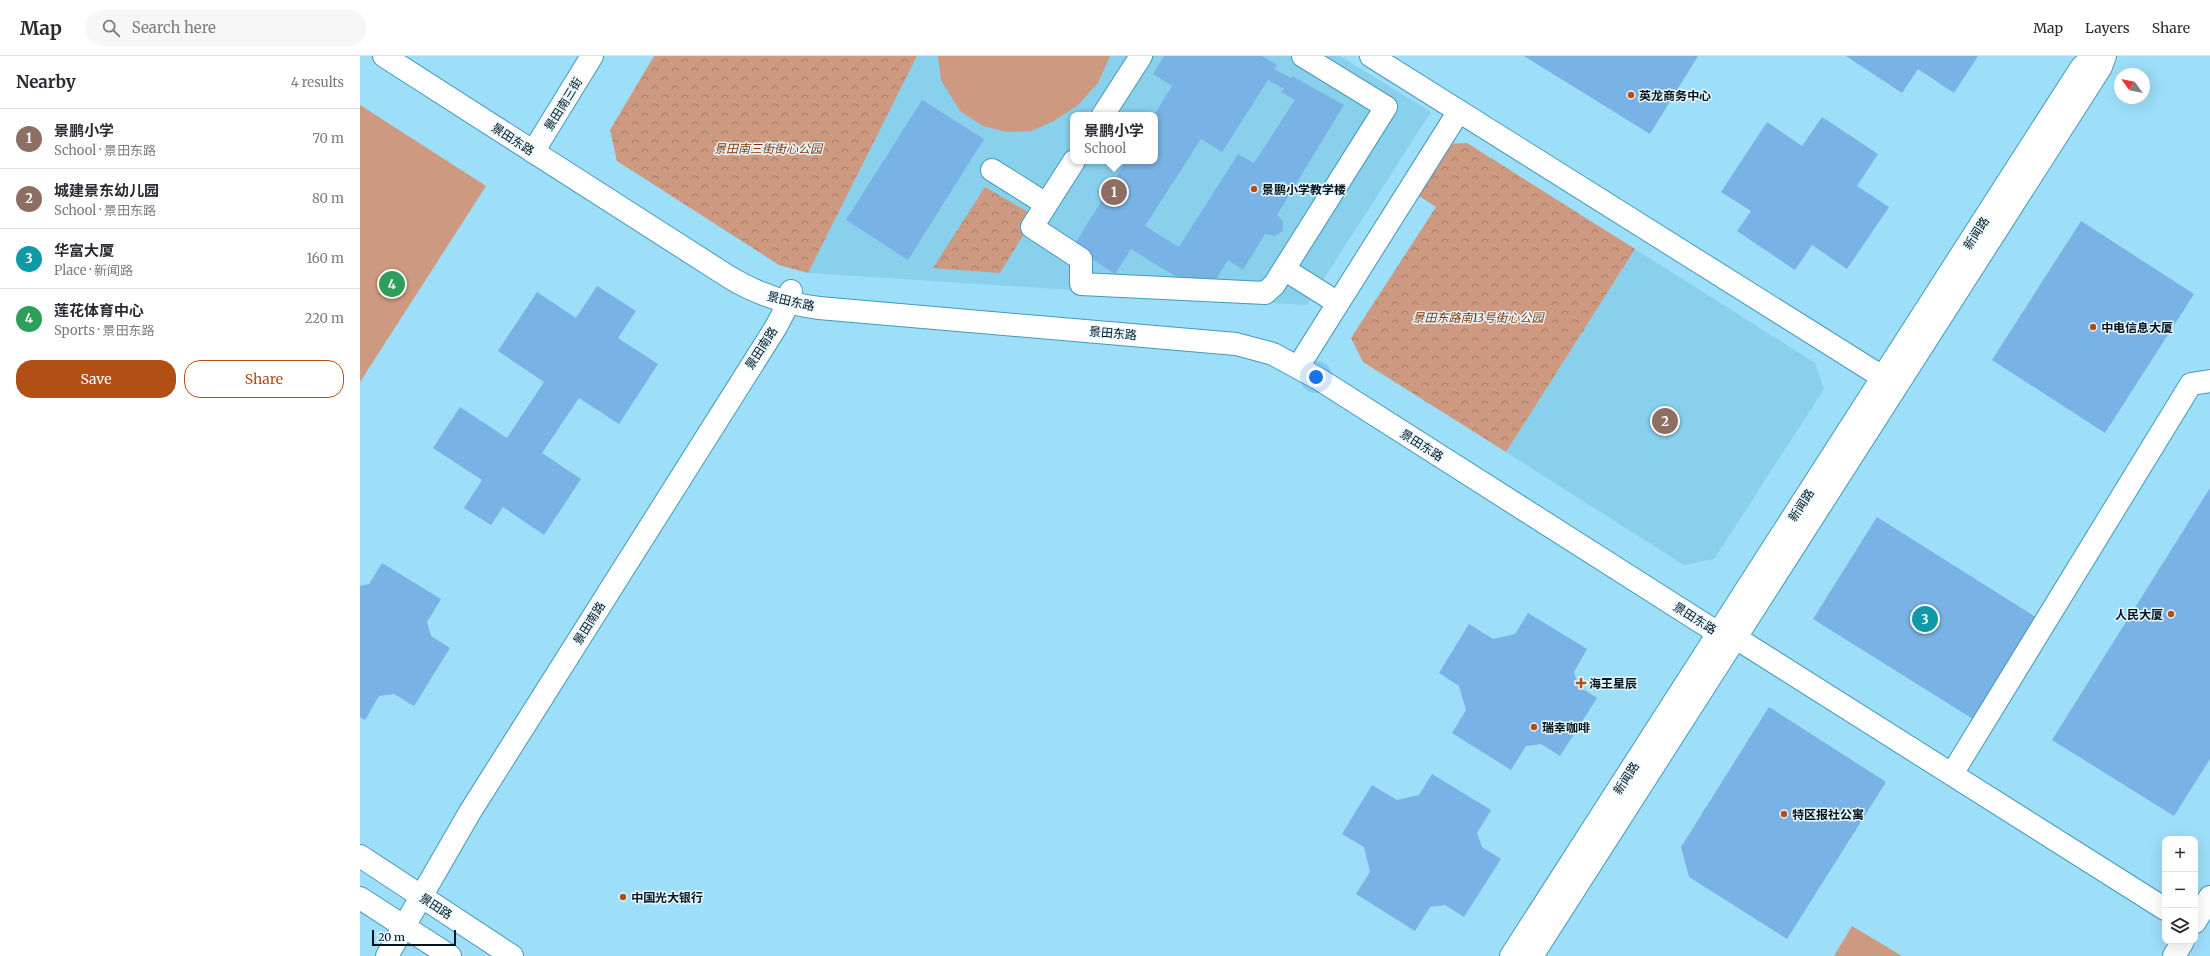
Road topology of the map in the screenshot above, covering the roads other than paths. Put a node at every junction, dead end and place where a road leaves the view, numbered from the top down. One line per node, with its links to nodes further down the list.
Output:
1 (384, 56): 11 (street, 景田东路)
2 (408, 56): 11 (street, 景田东路)
3 (592, 56): 11 (street, 景田南三街)
4 (1141, 56): 10 (street)
5 (1303, 56): 15 (street)
6 (1371, 56): 9 (street)
7 (2093, 56): 20 (street, 新闻路)
8 (2105, 56): 20 (street, 新闻路)
9 (1459, 111): 17 (street); 20 (street)
10 (1105, 112)
11 (536, 146): 16 (street, 景田东路)
12 (1072, 164): 14 (street)
13 (992, 170): 14 (street)
14 (1046, 204): 15 (street)
15 (1284, 269): 17 (street)
16 (790, 297): 18 (street, 景田东路); 24 (street, 景田南路)
17 (1338, 303): 18 (street)
18 (1301, 362): 21 (street, 景田东路)
19 (2210, 381): 22 (street)
20 (1890, 382): 21 (street, 新闻路)
21 (1726, 632): 22 (street, 景田东路); 34 (street, 新闻路); 35 (street, 新闻路)
22 (1952, 774): 27 (street, 景田东路)
23 (360, 856): 24 (street, 景田路)
24 (422, 897): 29 (street, 景田南路); 33 (street, 景田路)
25 (2210, 897): 28 (street)
26 (360, 898): 29 (street)
27 (2163, 908)
28 (2198, 917)
29 (404, 926): 31 (street, 景田南路); 32 (street)
30 (2181, 944): 36 (street)
31 (387, 956)
32 (450, 956)
33 (512, 956)
34 (1511, 956)
35 (1532, 956)
36 (2174, 956)

